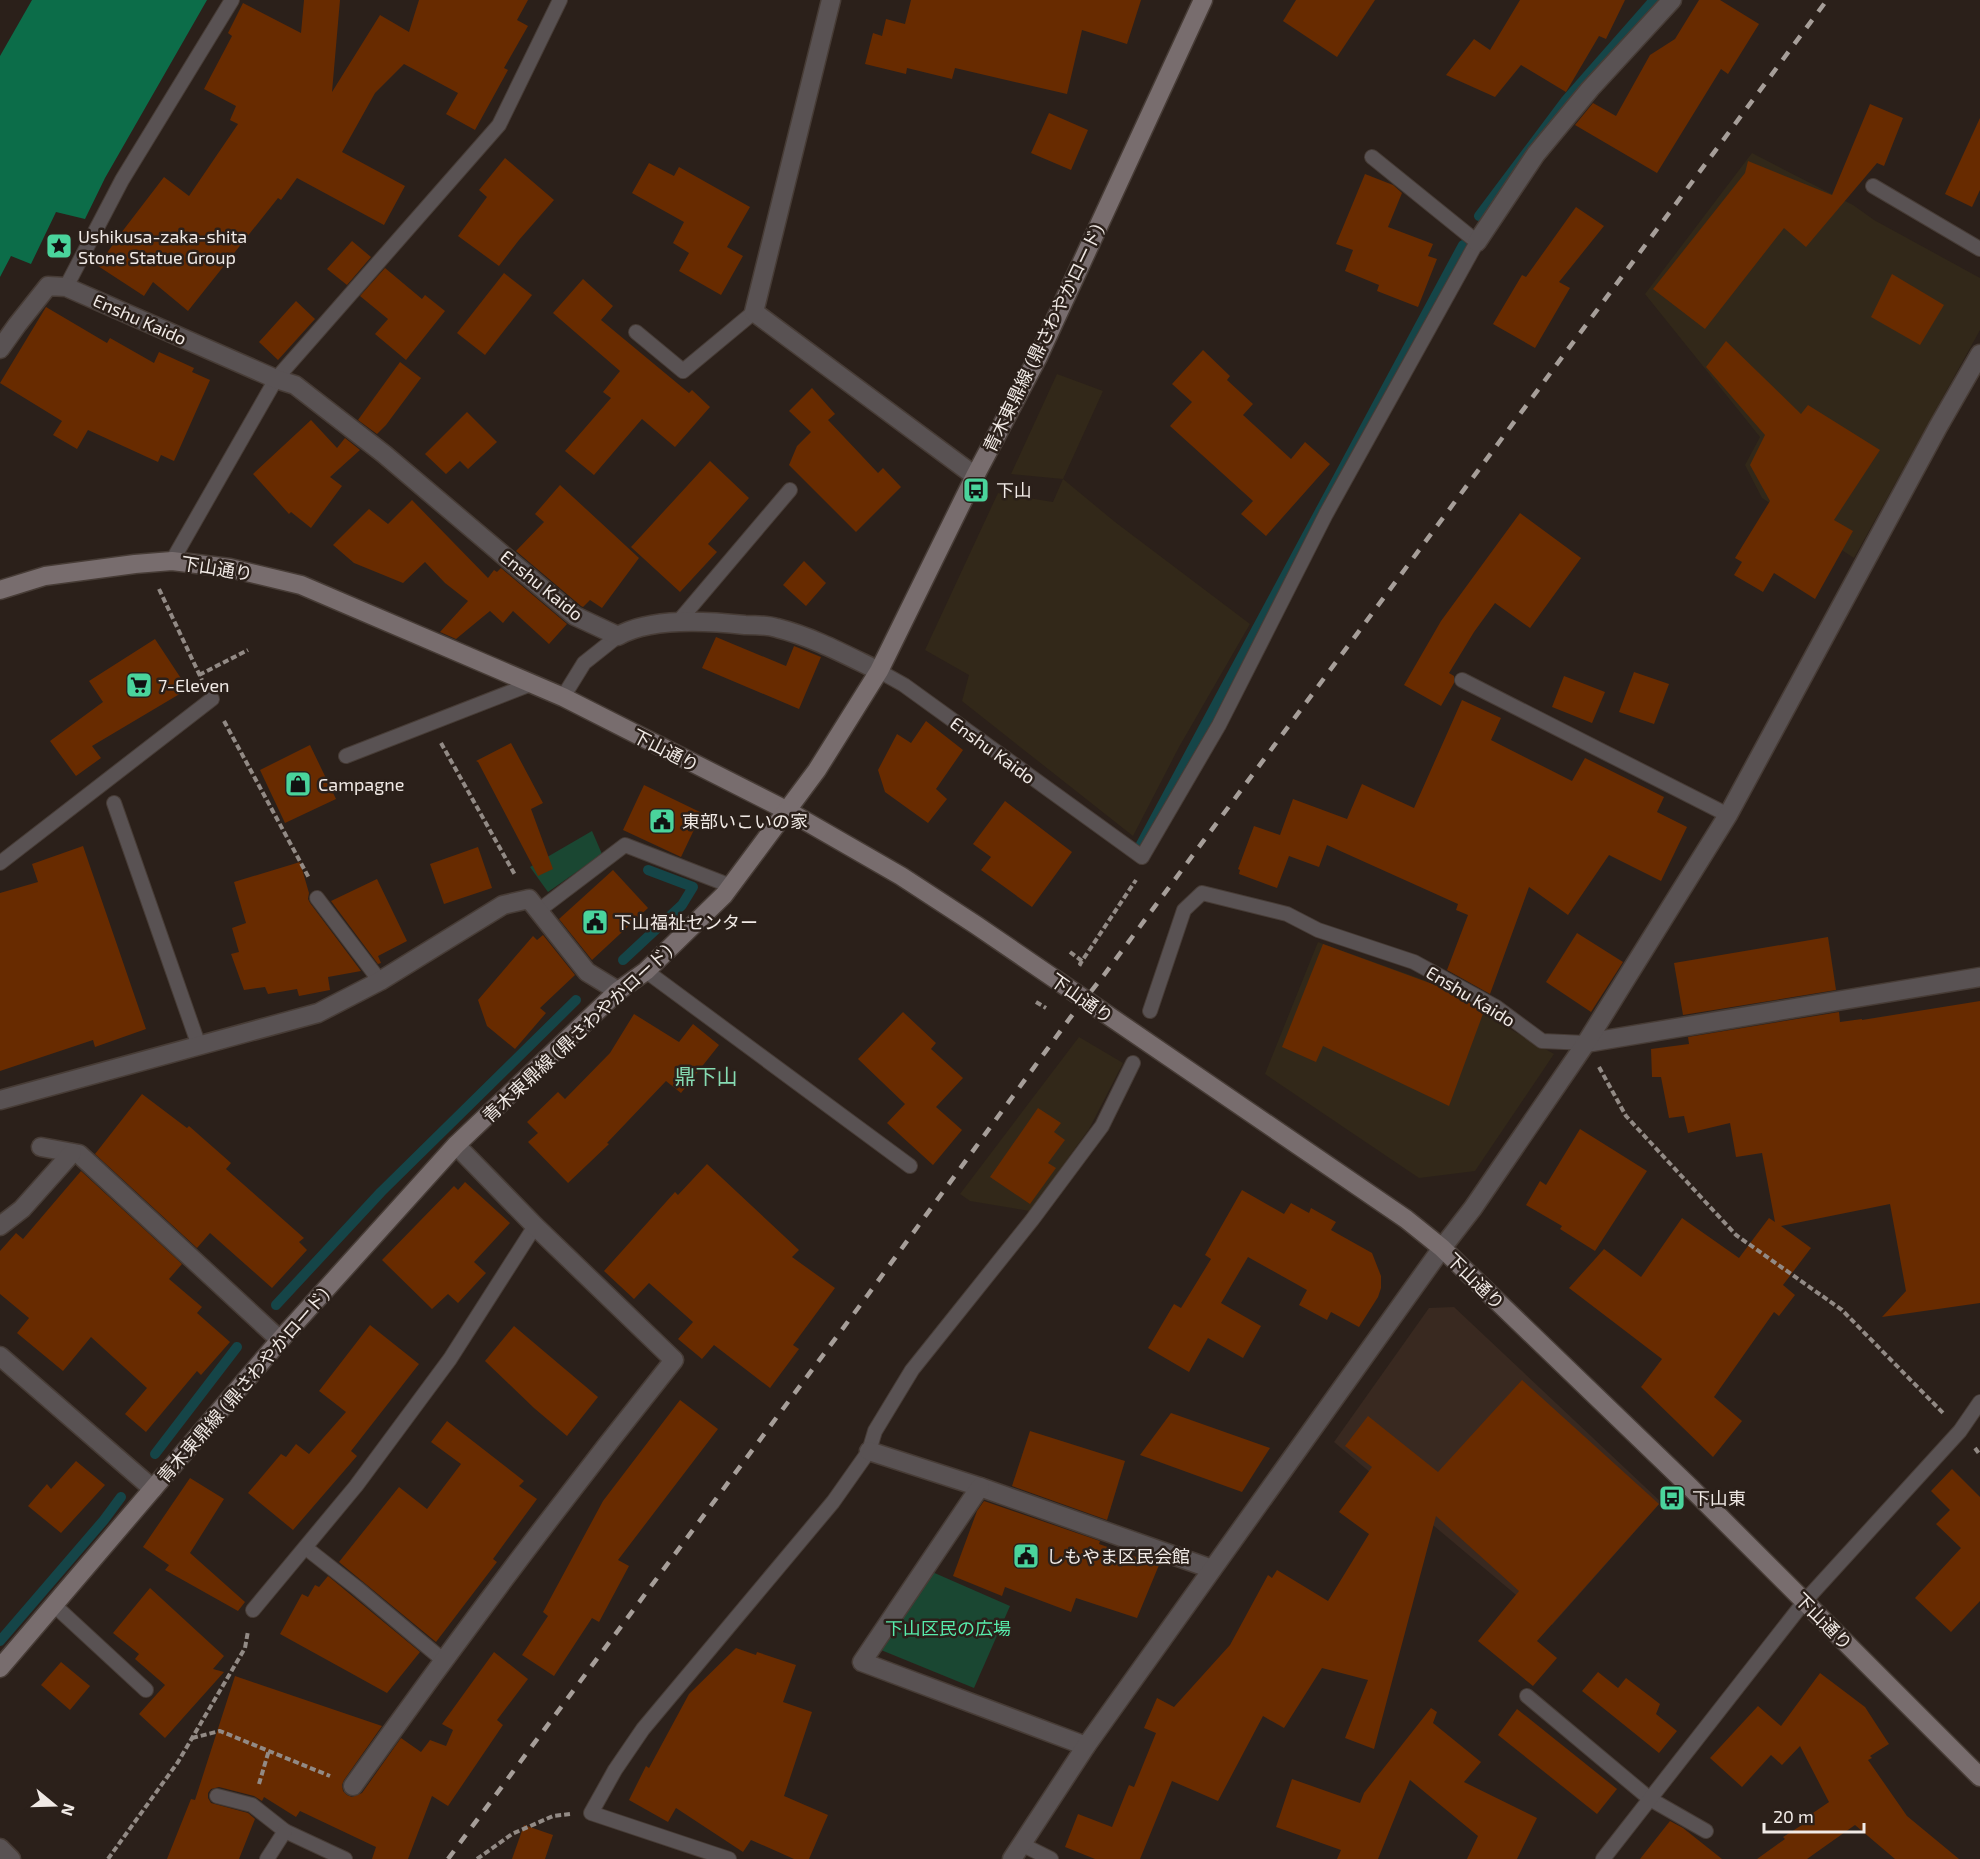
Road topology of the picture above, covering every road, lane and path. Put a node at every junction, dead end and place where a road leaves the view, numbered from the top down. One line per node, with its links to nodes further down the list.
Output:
1 (232, 0): 10 (lane)
2 (560, 0): 15 (lane)
3 (831, 0): 11 (street)
4 (1203, 0): 16 (street, 青木東鼎線 (鼎さわやかロード))
5 (1672, 0): 8 (street)
6 (1372, 157): 8 (lane)
7 (1873, 186): 9 (lane)
8 (1477, 242): 35 (lane)
9 (1980, 249)
10 (66, 287): 13 (street); 15 (street, Enshu Kaido)
11 (754, 312): 12 (lane); 16 (street)
12 (636, 332)
13 (0, 349)
14 (1980, 354): 34 (street)
15 (276, 379): 18 (lane); 22 (street, Enshu Kaido)
16 (975, 476): 24 (street, 青木東鼎線 (鼎さわやかロード))
17 (790, 490): 21 (lane)
18 (172, 561): 20 (street, 下山通り); 27 (street, 下山通り)
19 (158, 585): 25 (path)
20 (0, 590)
21 (678, 622): 22 (street, Enshu Kaido); 24 (street, Enshu Kaido)
22 (618, 636): 28 (lane)
23 (248, 650): 25 (path)
24 (879, 671): 33 (street, 青木東鼎線 (鼎さわやかロード)); 35 (lane, Enshu Kaido)
25 (199, 675): 29 (path)
26 (1462, 680): 34 (lane)
27 (531, 684): 28 (street, 下山通り); 30 (lane)
28 (563, 697): 33 (street, 下山通り)
29 (212, 699): 36 (lane); 38 (path)
30 (431, 724): 31 (lane); 39 (path)
31 (346, 756)
32 (114, 803): 47 (lane)
33 (788, 811): 37 (street, 青木東鼎線 (鼎さわやかロード)); 56 (street, 下山通り)
34 (1728, 815): 46 (street)
35 (1142, 857): 40 (path)
36 (0, 863)
37 (731, 886): 39 (lane); 41 (street, 青木東鼎線 (鼎さわやかロード))
38 (317, 898): 43 (lane)
39 (533, 905): 43 (street); 44 (street)
40 (1070, 952)
41 (646, 971): 44 (street, 青木東鼎線 (鼎さわやかロード)); 53 (lane)
42 (1980, 977): 46 (street, Enshu Kaido)
43 (380, 981): 47 (street)
44 (618, 991): 50 (street, 青木東鼎線 (鼎さわやかロード))
45 (1150, 1011): 46 (lane, Enshu Kaido)
46 (1586, 1043): 56 (street); 60 (path)
47 (199, 1046): 49 (street)
48 (1133, 1063): 61 (lane)
49 (0, 1100)
50 (456, 1145): 55 (street); 57 (street, 青木東鼎線 (鼎さわやかロード))
51 (41, 1147): 52 (street)
52 (72, 1153): 54 (street); 57 (street)
53 (910, 1166)
54 (0, 1226)
55 (535, 1226): 65 (lane); 70 (street)
56 (1442, 1248): 66 (street); 67 (street, 下山通り)
57 (280, 1340): 64 (street, 青木東鼎線 (鼎さわやかロード))
58 (0, 1356): 64 (street)
59 (1980, 1402): 60 (lane)
60 (1960, 1431): 62 (path); 67 (lane)
61 (868, 1451): 63 (street); 82 (lane)
62 (1980, 1455)
63 (980, 1487): 66 (street); 75 (street)
64 (153, 1489): 68 (street, 青木東鼎線 (鼎さわやかロード))
65 (306, 1548): 69 (lane); 70 (lane)
66 (1212, 1569): 75 (street)
67 (1804, 1602): 77 (street, 下山通り); 80 (lane)
68 (54, 1605): 71 (street, 青木東鼎線 (鼎さわやかロード)); 72 (lane)
69 (253, 1610): 74 (path)
70 (443, 1660): 78 (street)
71 (0, 1668)
72 (146, 1690)
73 (1527, 1696): 80 (lane)
74 (192, 1738): 76 (path); 88 (path)
75 (1086, 1746): 86 (street)
76 (269, 1750): 78 (path); 81 (path)
77 (1980, 1777)
78 (353, 1786)
79 (217, 1796): 81 (lane)
80 (1650, 1799): 84 (lane); 94 (lane)
81 (252, 1805): 83 (lane)
82 (591, 1813): 91 (path); 92 (lane)
83 (285, 1831): 89 (lane); 90 (lane)
84 (1706, 1832)
85 (0, 1848): 87 (street)
86 (1017, 1852): 93 (lane)
87 (11, 1859)
88 (108, 1859)
89 (267, 1859)
90 (345, 1859)
91 (477, 1859)
92 (729, 1859)
93 (1051, 1859)
94 (1603, 1859)

